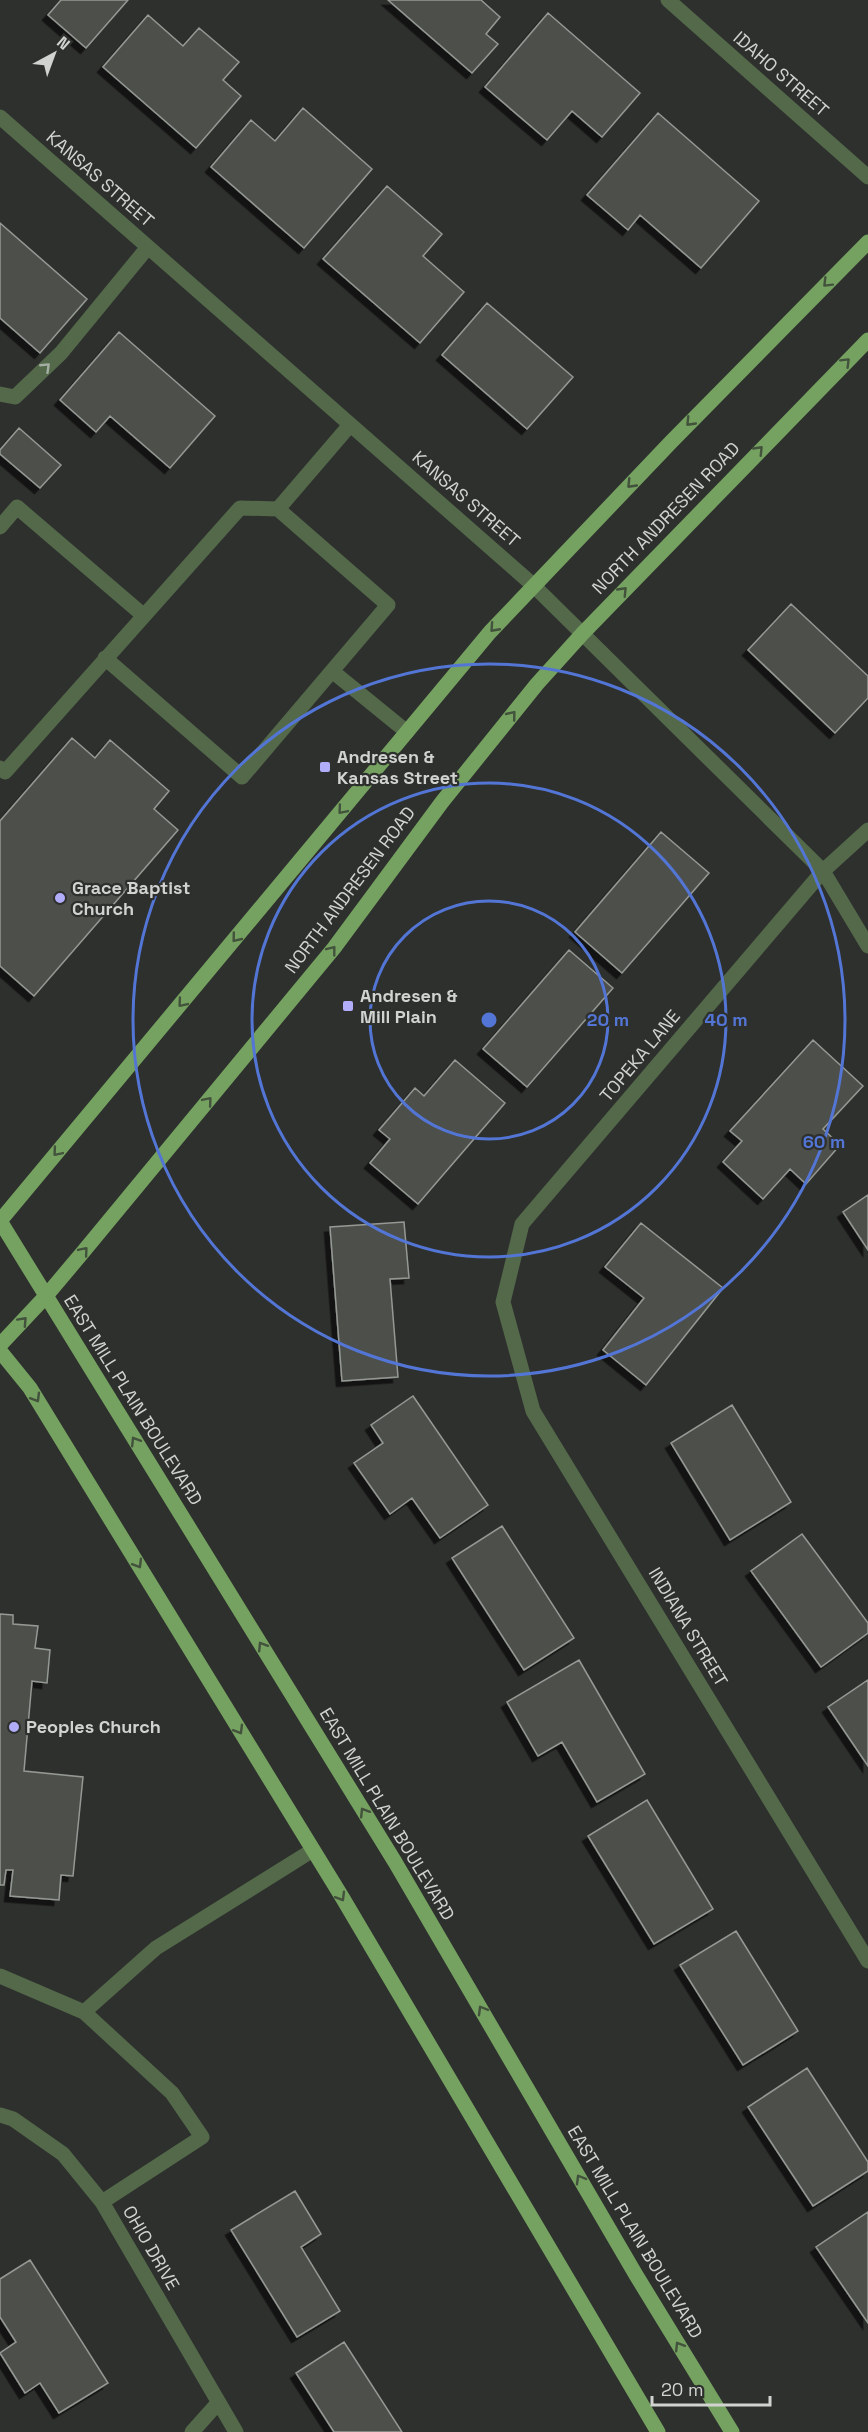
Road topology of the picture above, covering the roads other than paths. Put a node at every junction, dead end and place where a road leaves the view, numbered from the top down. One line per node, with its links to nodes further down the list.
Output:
1 (668, 0): 3 (street, IDAHO STREET)
2 (0, 117): 5 (street, KANSAS STREET)
3 (868, 177)
4 (868, 242): 11 (main road, one-way to 11)
5 (148, 247): 7 (street, one-way to 5); 8 (street, KANSAS STREET)
6 (868, 340): 13 (main road, NORTH ANDRESEN ROAD, one-way to 6)
7 (0, 394)
8 (350, 425): 9 (street); 11 (street, KANSAS STREET)
9 (278, 509): 12 (street); 15 (street)
10 (0, 527): 12 (street)
11 (533, 585): 13 (street, KANSAS STREET); 16 (main road, one-way to 16)
12 (143, 615): 14 (street)
13 (582, 633): 19 (street, KANSAS STREET); 22 (main road, NORTH ANDRESEN ROAD, one-way to 13)
14 (105, 658): 15 (street); 17 (street)
15 (332, 671): 16 (street)
16 (407, 732): 21 (main road, one-way to 21)
17 (0, 768)
18 (868, 830): 19 (street, TOPEKA LANE)
19 (823, 871): 20 (street, KANSAS STREET); 23 (street, TOPEKA LANE)
20 (868, 946)
21 (0, 1221): 22 (main road, EAST MILL PLAIN BOULEVARD)
22 (46, 1296): 24 (main road, NORTH ANDRESEN ROAD, one-way to 22); 36 (main road, EAST MILL PLAIN BOULEVARD, one-way to 22)
23 (503, 1302): 27 (street, INDIANA STREET)
24 (0, 1345)
25 (0, 1352): 26 (main road, one-way to 26)
26 (313, 1850): 29 (street); 35 (main road, one-way to 35)
27 (868, 1961)
28 (0, 1976): 29 (street)
29 (84, 2012): 31 (street)
30 (0, 2115): 31 (street, OHIO DRIVE)
31 (102, 2202): 32 (street, OHIO DRIVE)
32 (218, 2403): 33 (street); 34 (street, OHIO DRIVE)
33 (192, 2432)
34 (236, 2432)
35 (658, 2432)
36 (732, 2432)

